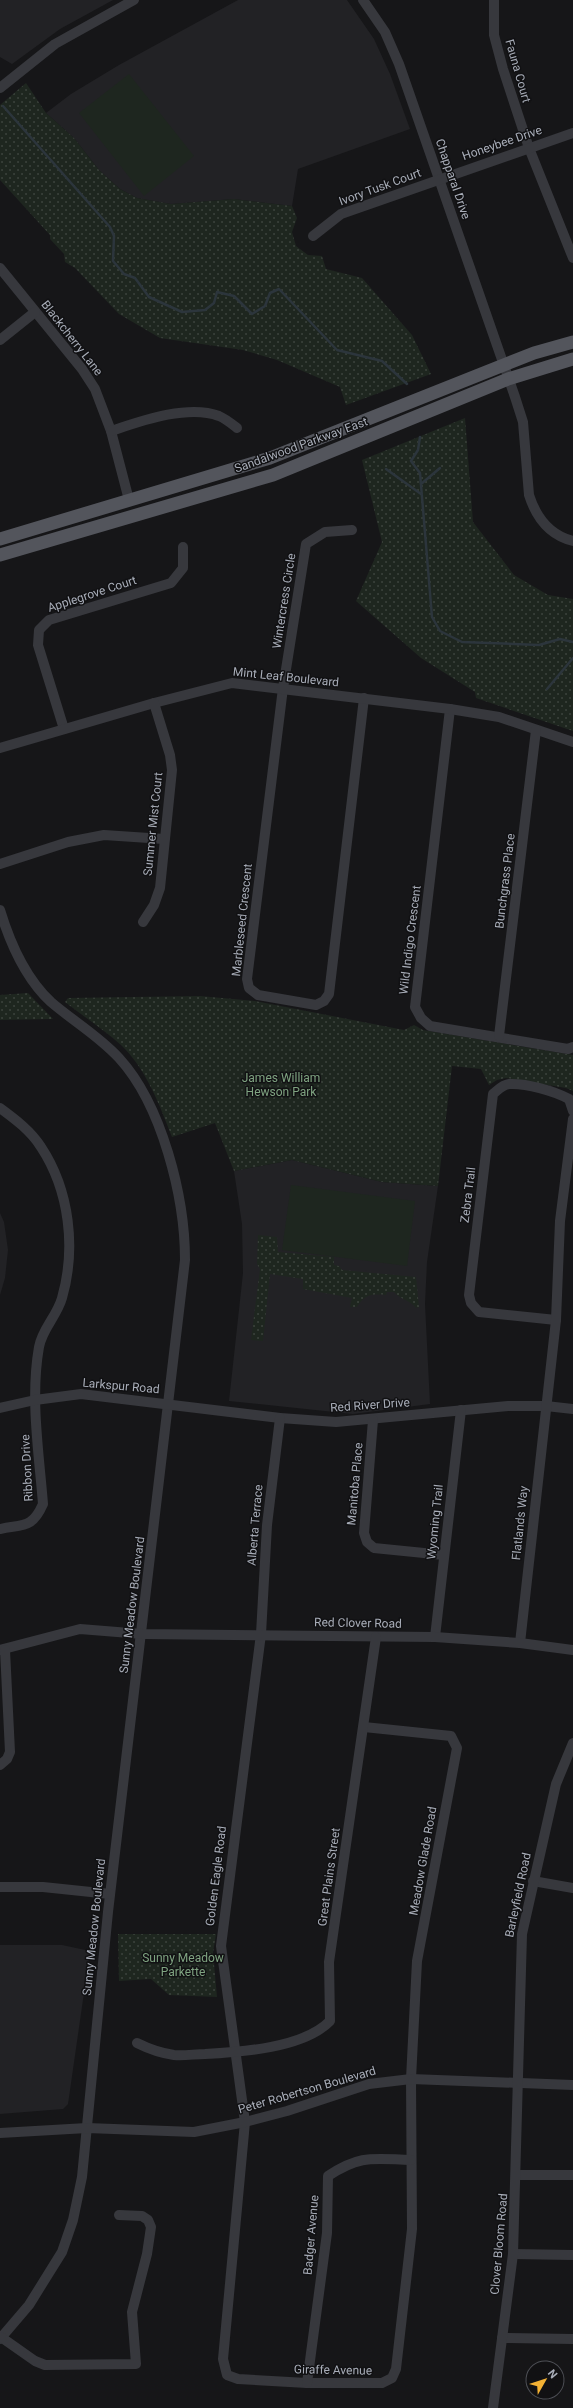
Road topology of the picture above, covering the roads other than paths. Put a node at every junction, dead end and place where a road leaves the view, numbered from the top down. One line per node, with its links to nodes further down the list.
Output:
1 (134, 0): 4 (street)
2 (363, 0): 7 (street, Chapparal Drive)
3 (494, 0): 6 (street, Fauna Court)
4 (0, 88)
5 (573, 133): 6 (street, Honeybee Drive)
6 (528, 148): 7 (street, Honeybee Drive); 9 (street, Fauna Court)
7 (439, 179): 8 (street, Ivory Tusk Court); 15 (street, Chapparal Drive)
8 (313, 236)
9 (573, 258)
10 (0, 268): 11 (street, Blackcherry Lane)
11 (35, 312): 12 (street); 17 (street, Blackcherry Lane)
12 (0, 340)
13 (573, 342): 15 (main road, Sandalwood Parkway East)
14 (573, 359): 15 (main road, Sandalwood Parkway East)
15 (506, 373): 18 (main road, Sandalwood Parkway East); 21 (street, Chapparal Drive); 23 (main road, Sandalwood Parkway East)
16 (237, 428): 17 (street)
17 (111, 431): 18 (street, Blackcherry Lane)
18 (129, 500): 20 (main road, Sandalwood Parkway East)
19 (352, 530): 24 (street, Wintercress Circle)
20 (0, 539)
21 (573, 541)
22 (183, 548): 28 (street, Applegrove Court)
23 (0, 555)
24 (283, 688): 25 (street, Mint Leaf Boulevard); 25 (street, Marbleseed Crescent); 26 (street, Mint Leaf Boulevard)
25 (364, 698): 27 (street, Mint Leaf Boulevard)
26 (154, 703): 28 (street, Mint Leaf Boulevard); 32 (street, Summer Mist Court)
27 (450, 708): 29 (street, Mint Leaf Boulevard); 36 (street, Wild Indigo Crescent)
28 (64, 729): 31 (street, Mint Leaf Boulevard)
29 (536, 730): 30 (street, Mint Leaf Boulevard); 36 (street, Bunchgrass Place)
30 (573, 742)
31 (0, 748)
32 (164, 839): 33 (street); 35 (street, Summer Mist Court)
33 (0, 864)
34 (0, 910): 43 (street, Sunny Meadow Boulevard)
35 (143, 922)
36 (499, 1036): 37 (street, Wild Indigo Crescent)
37 (573, 1047)
38 (0, 1108): 42 (street, Ribbon Drive)
39 (573, 1111): 41 (street, Zebra Trail)
40 (573, 1119): 41 (street)
41 (556, 1320): 44 (street)
42 (35, 1400): 43 (street, Larkspur Road); 45 (street, Larkspur Road); 50 (street, Ribbon Drive)
43 (169, 1404): 48 (street, Red River Drive); 52 (street, Sunny Meadow Boulevard)
44 (546, 1406): 46 (street, Red River Drive); 47 (street, Red River Drive); 56 (street, Flatlands Way)
45 (0, 1408)
46 (573, 1409)
47 (461, 1410): 49 (street, Red River Drive); 51 (street, Wyoming Trail)
48 (280, 1418): 49 (street, Red River Drive); 53 (street, Alberta Terrace)
49 (373, 1420): 51 (street, Manitoba Place)
50 (0, 1529)
51 (444, 1555): 55 (street, Wyoming Trail)
52 (142, 1634): 53 (street, Red Clover Road); 57 (street, Red Clover Road); 66 (street, Sunny Meadow Boulevard)
53 (261, 1634): 54 (street, Red Clover Road); 68 (street, Golden Eagle Road)
54 (376, 1637): 55 (street, Red Clover Road); 59 (street, Great Plains Street)
55 (436, 1637): 56 (street, Red Clover Road)
56 (520, 1643): 58 (street, Red Clover Road)
57 (3, 1650): 62 (street)
58 (573, 1650)
59 (364, 1727): 68 (street, Great Plains Street); 69 (street, Meadow Glade Road)
60 (573, 1743): 61 (street, Barleyfield Road)
61 (570, 1756): 63 (street, Barleyfield Road)
62 (0, 1765)
63 (533, 1881): 65 (street); 70 (street, Barleyfield Road)
64 (0, 1887): 66 (street)
65 (573, 1888)
66 (110, 1894): 73 (street, Sunny Meadow Boulevard)
67 (136, 2043): 68 (street)
68 (236, 2052): 72 (street, Golden Eagle Road)
69 (411, 2078): 70 (street, Peter Robertson Boulevard); 72 (street, Peter Robertson Boulevard); 75 (street, Giraffe Avenue)
70 (518, 2081): 71 (street, Peter Robertson Boulevard); 76 (street, Clover Bloom Road)
71 (573, 2085)
72 (245, 2122): 73 (street, Peter Robertson Boulevard); 84 (street, Giraffe Avenue)
73 (87, 2128): 74 (street, Peter Robertson Boulevard); 81 (street, Sunny Meadow Boulevard)
74 (0, 2133)
75 (412, 2160): 84 (street, Badger Avenue); 84 (street, Giraffe Avenue)
76 (517, 2175): 77 (street); 79 (street, Clover Bloom Road)
77 (573, 2175)
78 (118, 2215): 81 (street)
79 (513, 2254): 80 (street); 82 (street, Clover Bloom Road)
80 (573, 2255)
81 (1, 2338)
82 (502, 2338): 83 (street); 85 (street, Clover Bloom Road)
83 (573, 2338)
84 (307, 2383)
85 (493, 2408)

